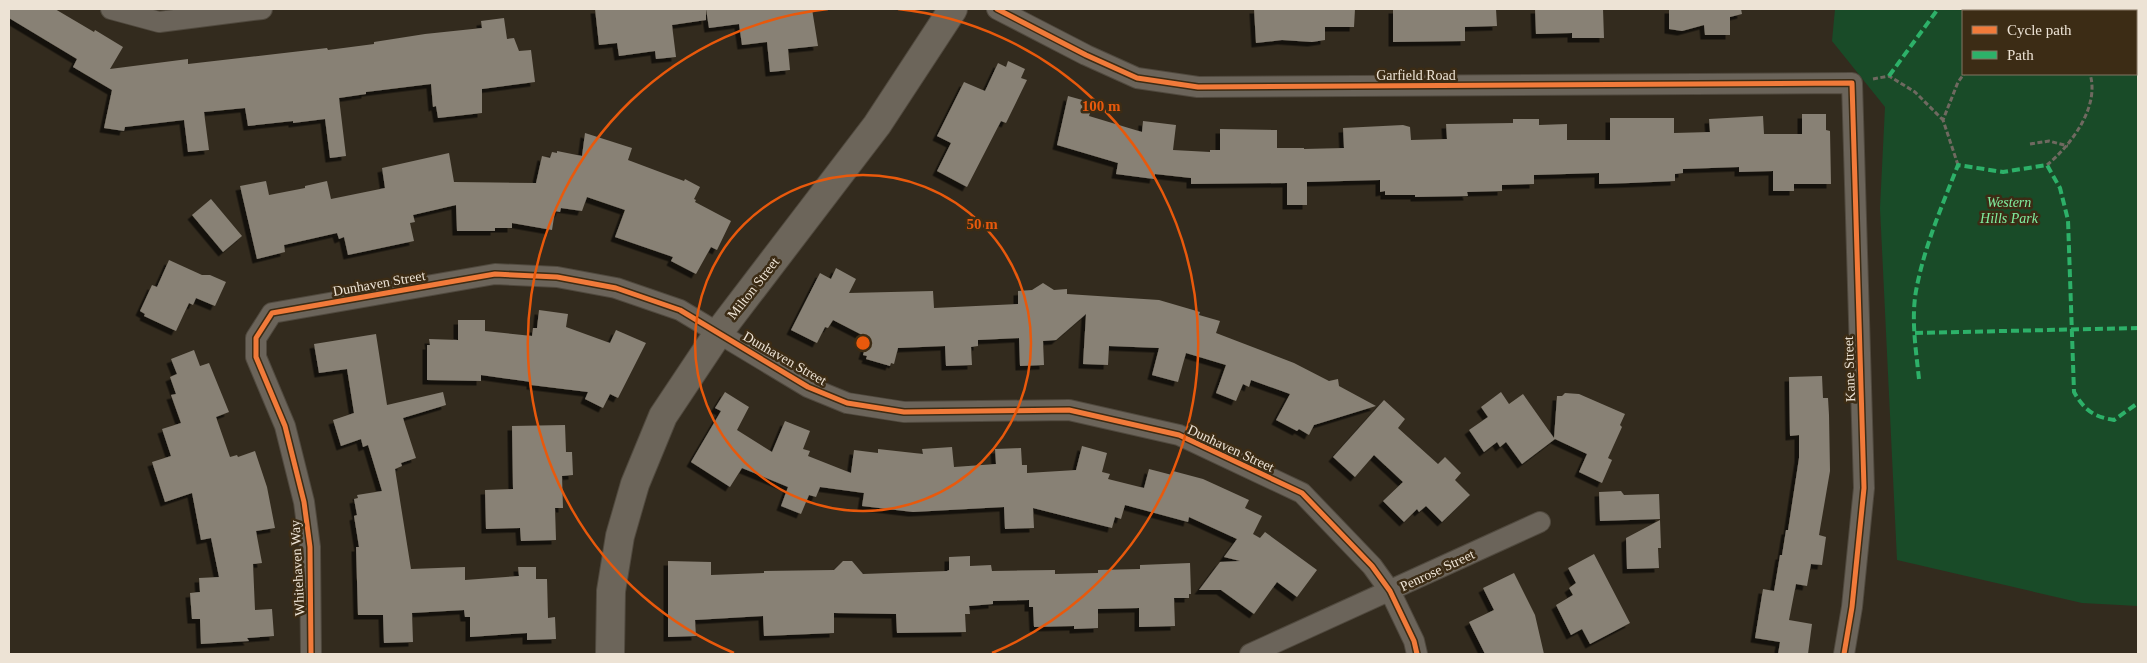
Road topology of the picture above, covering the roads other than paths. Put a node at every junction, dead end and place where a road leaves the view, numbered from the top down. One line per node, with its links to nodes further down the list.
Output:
1 (111, 9): 2 (street)
2 (262, 9)
3 (953, 9): 6 (main road, Milton Street)
4 (997, 9): 5 (street, Garfield Road)
5 (1852, 83): 14 (street, Kane Street)
6 (718, 332): 7 (street, Dunhaven Street); 9 (street, Dunhaven Street); 11 (main road, Milton Street)
7 (256, 338): 10 (street, Whitehaven Way)
8 (1540, 522): 9 (street, Penrose Street)
9 (1390, 592): 12 (street, Penrose Street); 13 (street, Dunhaven Street)
10 (311, 654)
11 (610, 654)
12 (1250, 654)
13 (1417, 654)
14 (1844, 654)

